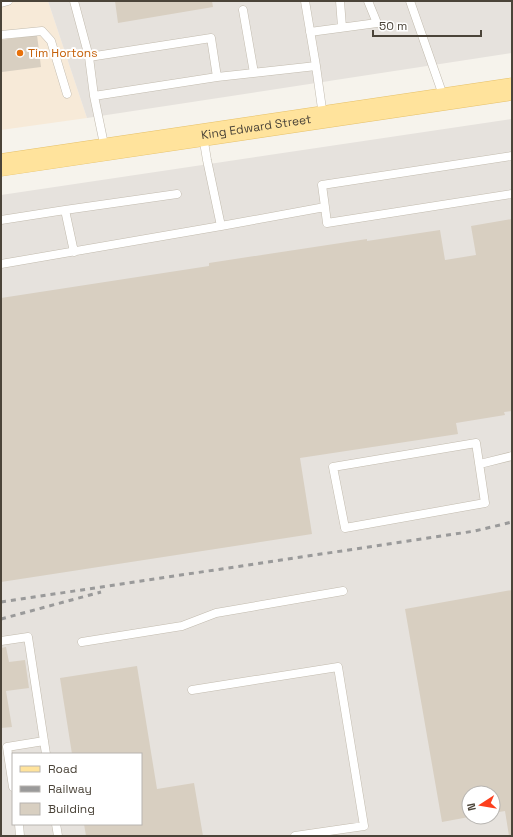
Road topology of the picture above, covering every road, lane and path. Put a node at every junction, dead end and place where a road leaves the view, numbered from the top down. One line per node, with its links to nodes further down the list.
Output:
1 (8, 1): 7 (lane)
2 (74, 1): 12 (lane)
3 (305, 1): 10 (lane)
4 (340, 1): 9 (lane)
5 (368, 1): 9 (lane)
6 (410, 1): 19 (lane)
7 (1, 3)
8 (243, 10): 14 (lane)
9 (342, 28): 10 (lane)
10 (310, 32): 13 (lane)
11 (1, 35): 17 (lane)
12 (89, 57): 15 (lane); 18 (lane)
13 (316, 66): 14 (lane); 20 (lane)
14 (254, 73): 15 (lane)
15 (217, 77): 18 (lane)
16 (512, 89): 19 (main road, King Edward Street)
17 (67, 94)
18 (94, 96): 22 (lane)
19 (444, 99): 20 (main road, King Edward Street)
20 (323, 117): 21 (main road, King Edward Street)
21 (203, 135): 22 (main road, King Edward Street); 30 (lane)
22 (106, 150): 24 (main road, King Edward Street)
23 (512, 156): 27 (lane)
24 (1, 165)
25 (176, 194): 28 (lane)
26 (512, 194): 27 (lane)
27 (325, 207): 30 (lane)
28 (65, 210): 29 (lane); 31 (lane)
29 (1, 220)
30 (221, 226): 31 (lane)
31 (74, 252): 32 (lane)
32 (1, 264)
33 (512, 456): 34 (lane)
34 (480, 464): 34 (lane)
35 (343, 591): 37 (lane)
36 (1, 641): 39 (lane)
37 (82, 642)
38 (192, 690): 46 (lane)
39 (44, 741): 40 (lane); 41 (lane)
40 (46, 753)
41 (12, 780)
42 (19, 825): 44 (lane)
43 (56, 825): 45 (lane)
44 (20, 836)
45 (58, 836)
46 (295, 836)

